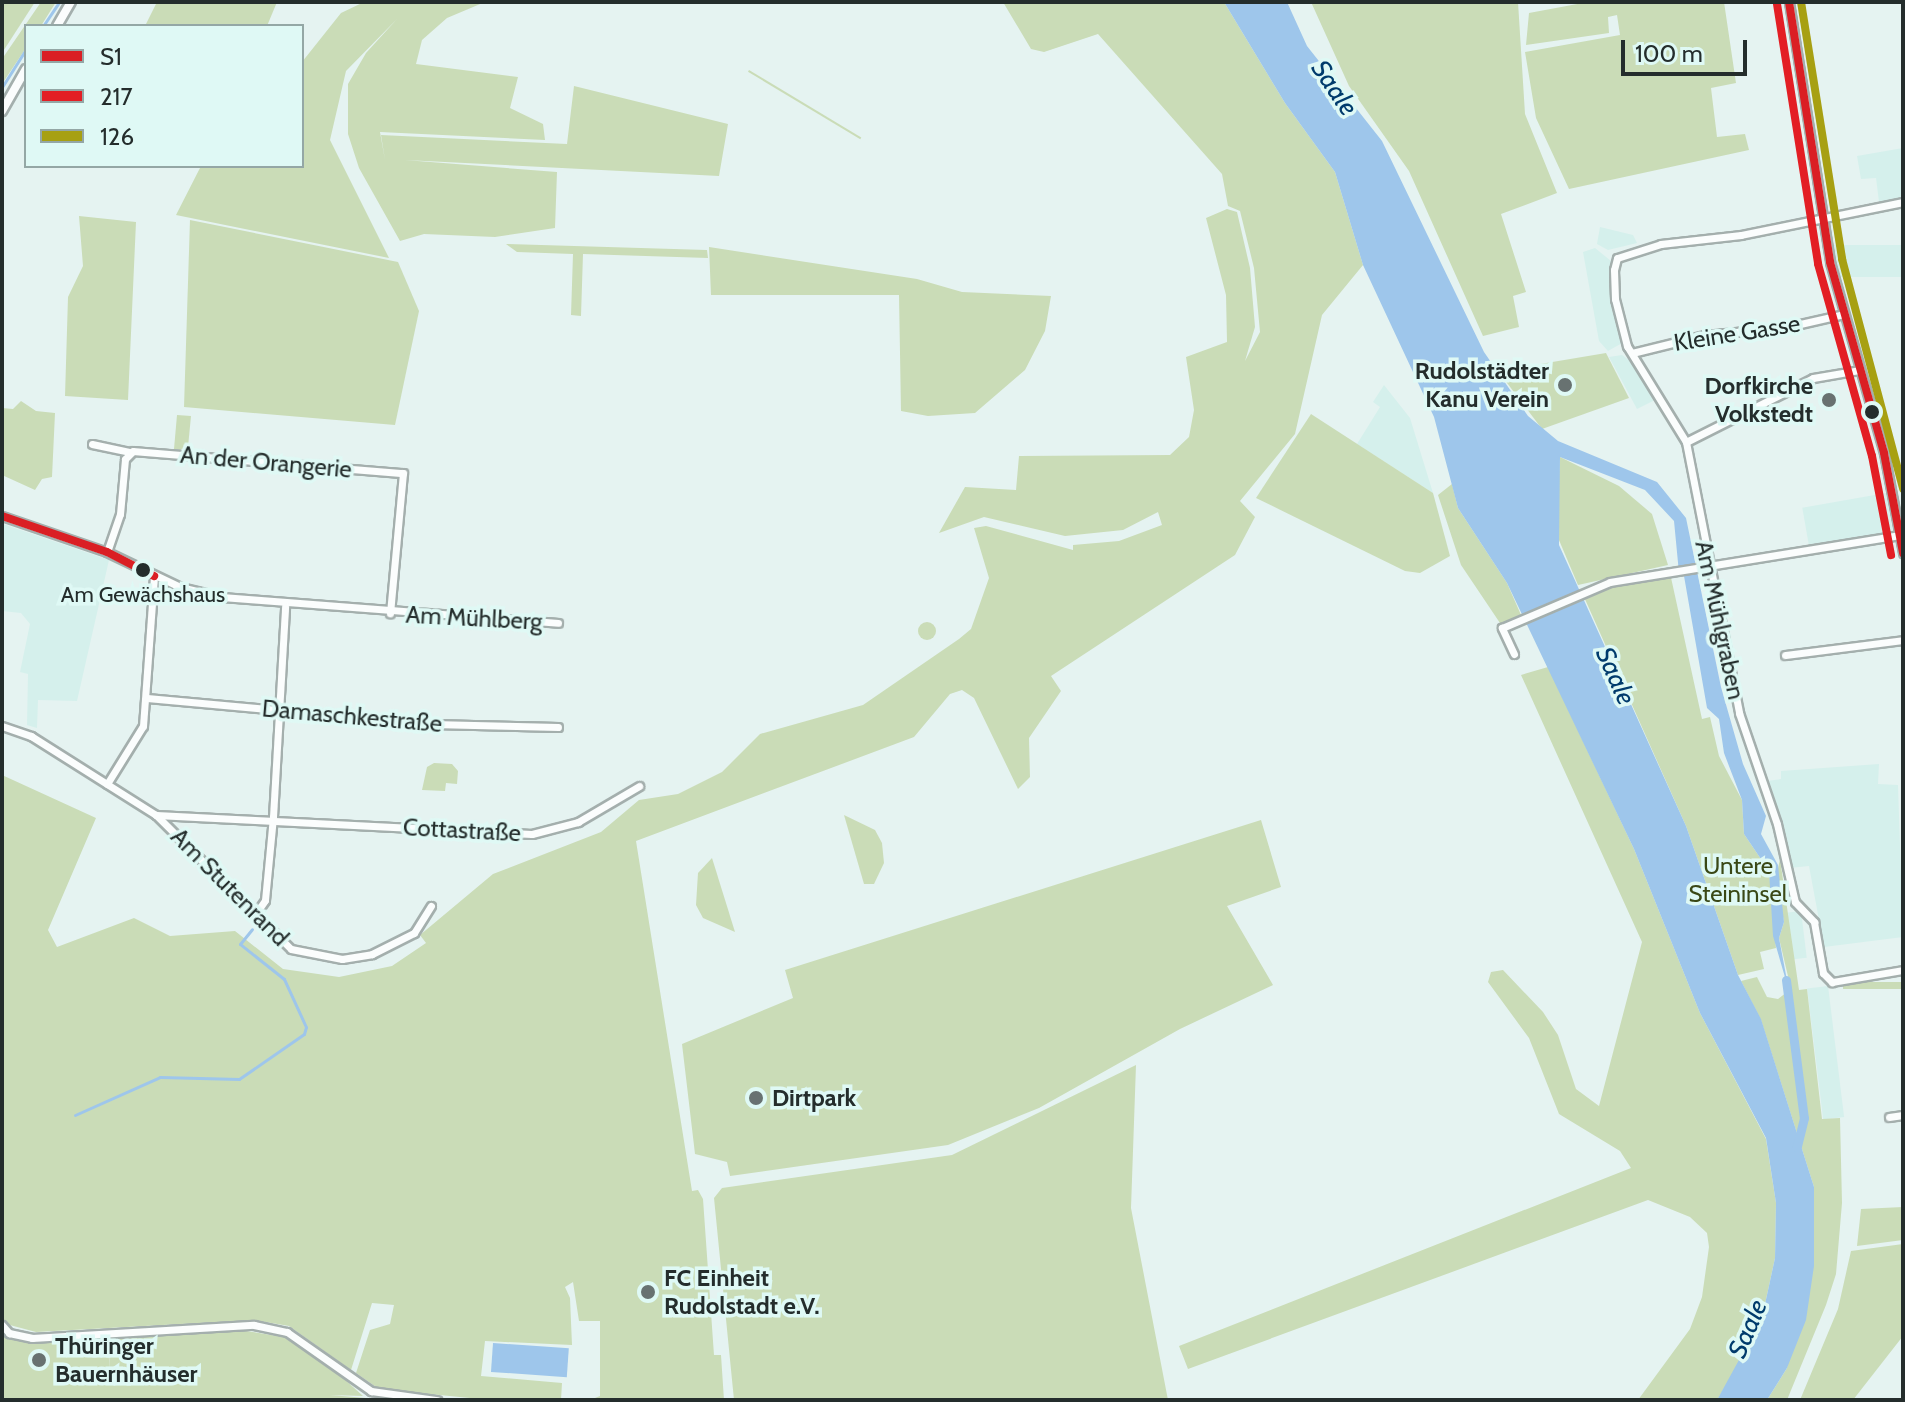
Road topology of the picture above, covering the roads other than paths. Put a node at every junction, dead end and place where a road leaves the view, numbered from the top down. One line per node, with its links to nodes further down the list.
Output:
1 (71, 2): 3 (street)
2 (1789, 2): 7 (street)
3 (58, 24)
4 (24, 72): 5 (street)
5 (2, 111)
6 (1903, 202): 7 (street)
7 (1824, 215): 8 (street); 9 (street, Am Mühlgraben)
8 (1844, 314): 9 (street, Kleine Gasse); 10 (street)
9 (1632, 353): 11 (street, Am Mühlgraben)
10 (1860, 370): 11 (street); 15 (street)
11 (1686, 442): 20 (street, Am Mühlgraben)
12 (92, 444): 13 (street, An der Orangerie)
13 (129, 452): 14 (street, An der Orangerie); 18 (street)
14 (403, 473): 23 (street, Am Mühlberg)
15 (1899, 507): 17 (street)
16 (2, 516): 18 (street)
17 (1901, 535): 19 (street); 20 (street)
18 (107, 552): 21 (street)
19 (1903, 553)
20 (1709, 563): 26 (street); 38 (street, Am Mühlgraben)
21 (154, 576): 22 (street); 28 (street)
22 (285, 606): 23 (street, Am Mühlberg); 29 (street)
23 (390, 613): 24 (street, Am Mühlberg)
24 (558, 623)
25 (1903, 640): 27 (street)
26 (1514, 654)
27 (1785, 655)
28 (147, 698): 29 (street, Damaschkestraße); 32 (street)
29 (280, 710): 31 (street, Damaschkestraße); 35 (street)
30 (2, 726): 32 (street, Am Stutenrand)
31 (558, 727)
32 (107, 784): 34 (street, Am Stutenrand)
33 (639, 786): 35 (street, Cottastraße)
34 (156, 815): 35 (street, Am Stutenrand); 37 (street, Am Stutenrand)
35 (273, 817): 37 (street)
36 (431, 906): 37 (street, Am Stutenrand)
37 (254, 916)
38 (1903, 970)
39 (1903, 1115): 40 (street)
40 (1889, 1117)
41 (2, 1325): 42 (street)
42 (437, 1400)

